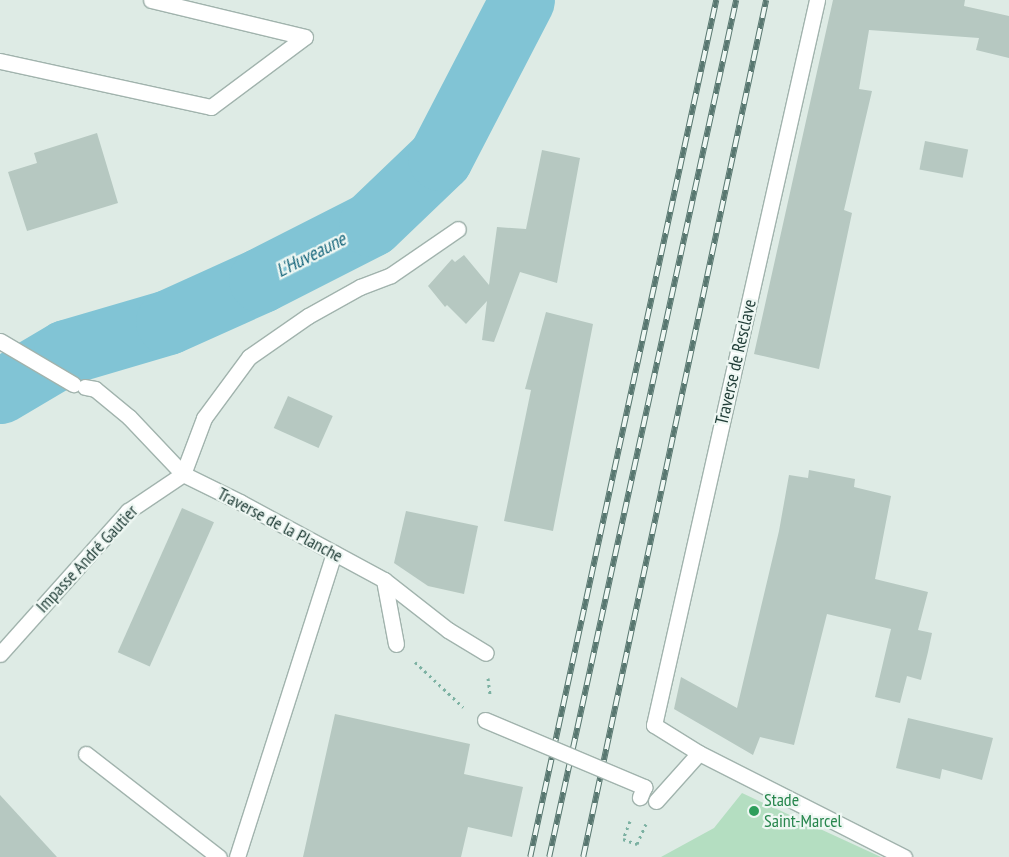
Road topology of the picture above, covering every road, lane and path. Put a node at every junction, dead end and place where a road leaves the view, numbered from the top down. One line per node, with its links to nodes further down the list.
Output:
1 (151, 0): 3 (street)
2 (817, 0): 13 (street, Traverse de Resclave)
3 (0, 61)
4 (458, 229): 6 (street)
5 (0, 341): 6 (street, Traverse de la Planche)
6 (183, 474): 7 (street, Traverse de la Planche); 10 (street, Impasse André Gautier)
7 (334, 553): 8 (street, Traverse de la Planche); 18 (street)
8 (384, 580): 9 (street); 11 (street, Traverse de la Planche)
9 (396, 644): 12 (path)
10 (0, 654)
11 (486, 654)
12 (485, 720): 15 (street, bridge)
13 (699, 753): 16 (street); 19 (street)
14 (86, 754): 17 (street)
15 (640, 797)
16 (656, 801)
17 (219, 857)
18 (237, 857)
19 (904, 857)

